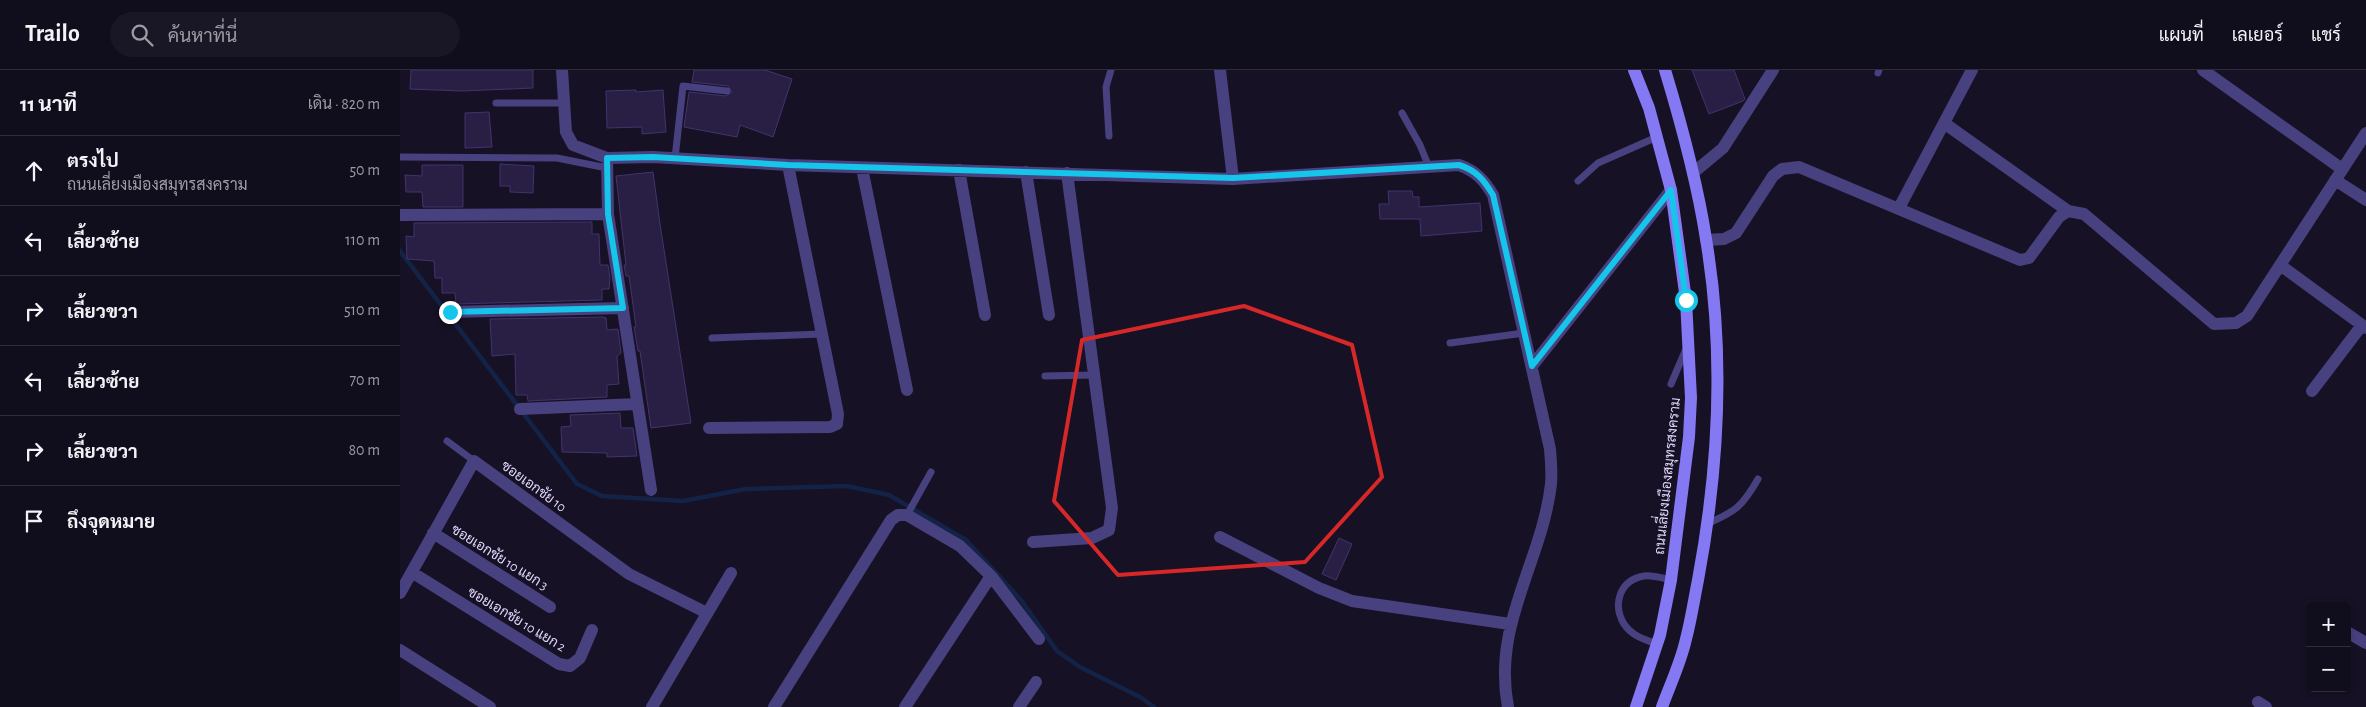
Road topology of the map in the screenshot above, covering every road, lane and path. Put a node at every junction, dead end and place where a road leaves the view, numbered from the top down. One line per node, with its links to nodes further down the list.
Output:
1 (562, 70): 11 (street)
2 (1111, 70): 15 (lane)
3 (1220, 70): 28 (street)
4 (1634, 70): 16 (main road, ถนนเลี่ยงเมืองสมุทรสงคราม)
5 (1665, 70): 26 (main road)
6 (1772, 70): 26 (street)
7 (1972, 70): 13 (street)
8 (2203, 70): 27 (street)
9 (727, 91): 18 (lane)
10 (496, 103): 11 (lane)
11 (565, 103): 19 (street)
12 (1402, 113): 21 (lane)
13 (1944, 123): 32 (street); 33 (street)
14 (2366, 132): 27 (street)
15 (1109, 136)
16 (1657, 137): 29 (lane); 30 (main road, ถนนเลี่ยงเมืองสมุทรสงคราม)
17 (400, 156): 19 (lane)
18 (675, 158): 19 (street); 20 (street)
19 (607, 163): 34 (street)
20 (788, 165): 22 (street); 44 (street)
21 (1429, 167): 28 (street); 43 (street)
22 (862, 168): 23 (street); 52 (street)
23 (959, 170): 24 (street); 40 (street)
24 (1026, 172): 25 (street); 41 (street)
25 (1067, 173): 28 (street); 49 (street)
26 (1694, 173): 36 (main road)
27 (2339, 174): 31 (street); 37 (street)
28 (1233, 178)
29 (1578, 181)
30 (1671, 190): 47 (main road, ถนนเลี่ยงเมืองสมุทรสงคราม); 48 (street)
31 (2366, 200)
32 (1899, 208): 33 (street); 36 (street)
33 (2068, 211): 37 (street)
34 (608, 214): 35 (street); 38 (street)
35 (400, 215)
36 (1706, 240): 63 (main road)
37 (2280, 265): 42 (street)
38 (623, 308): 39 (street); 54 (street)
39 (450, 312)
40 (985, 315)
41 (1049, 315)
42 (2364, 326): 53 (street)
43 (1524, 333): 46 (lane); 48 (street)
44 (822, 334): 45 (lane); 56 (street)
45 (712, 338)
46 (1450, 343)
47 (1688, 346): 51 (lane); 70 (main road, ถนนเลี่ยงเมืองสมุทรสงคราม)
48 (1532, 366): 74 (street)
49 (1094, 375): 50 (lane); 66 (street)
50 (1045, 376)
51 (1671, 384)
52 (907, 390)
53 (2312, 391)
54 (637, 404): 55 (street); 61 (street)
55 (520, 409)
56 (708, 428)
57 (447, 441): 58 (lane)
58 (474, 461): 64 (street); 73 (street, ซอยเอกชัย 10)
59 (931, 472): 62 (lane)
60 (1758, 479): 63 (lane)
61 (651, 490)
62 (909, 513): 69 (street); 84 (street)
63 (1707, 524): 89 (main road)
64 (433, 533): 67 (street); 72 (street, ซอยเอกชัย 10 แยก 3)
65 (1220, 537): 74 (street)
66 (1033, 542)
67 (413, 573): 71 (street); 75 (street, ซอยเอกชัย 10 แยก 2)
68 (731, 573): 73 (street)
69 (991, 576): 77 (street); 85 (street)
70 (1671, 580): 79 (main road, ถนนเลี่ยงเมืองสมุทรสงคราม); 79 (lane)
71 (400, 593)
72 (550, 607)
73 (707, 613): 83 (street)
74 (1510, 624): 87 (street)
75 (592, 630)
76 (2351, 634): 78 (street)
77 (1039, 639)
78 (2366, 643)
79 (1657, 644): 88 (main road, ถนนเลี่ยงเมืองสมุทรสงคราม)
80 (400, 650): 82 (street)
81 (1036, 682): 86 (street)
82 (490, 707)
83 (652, 707)
84 (774, 707)
85 (905, 707)
86 (1019, 707)
87 (1508, 707)
88 (1636, 707)
89 (1662, 707)

